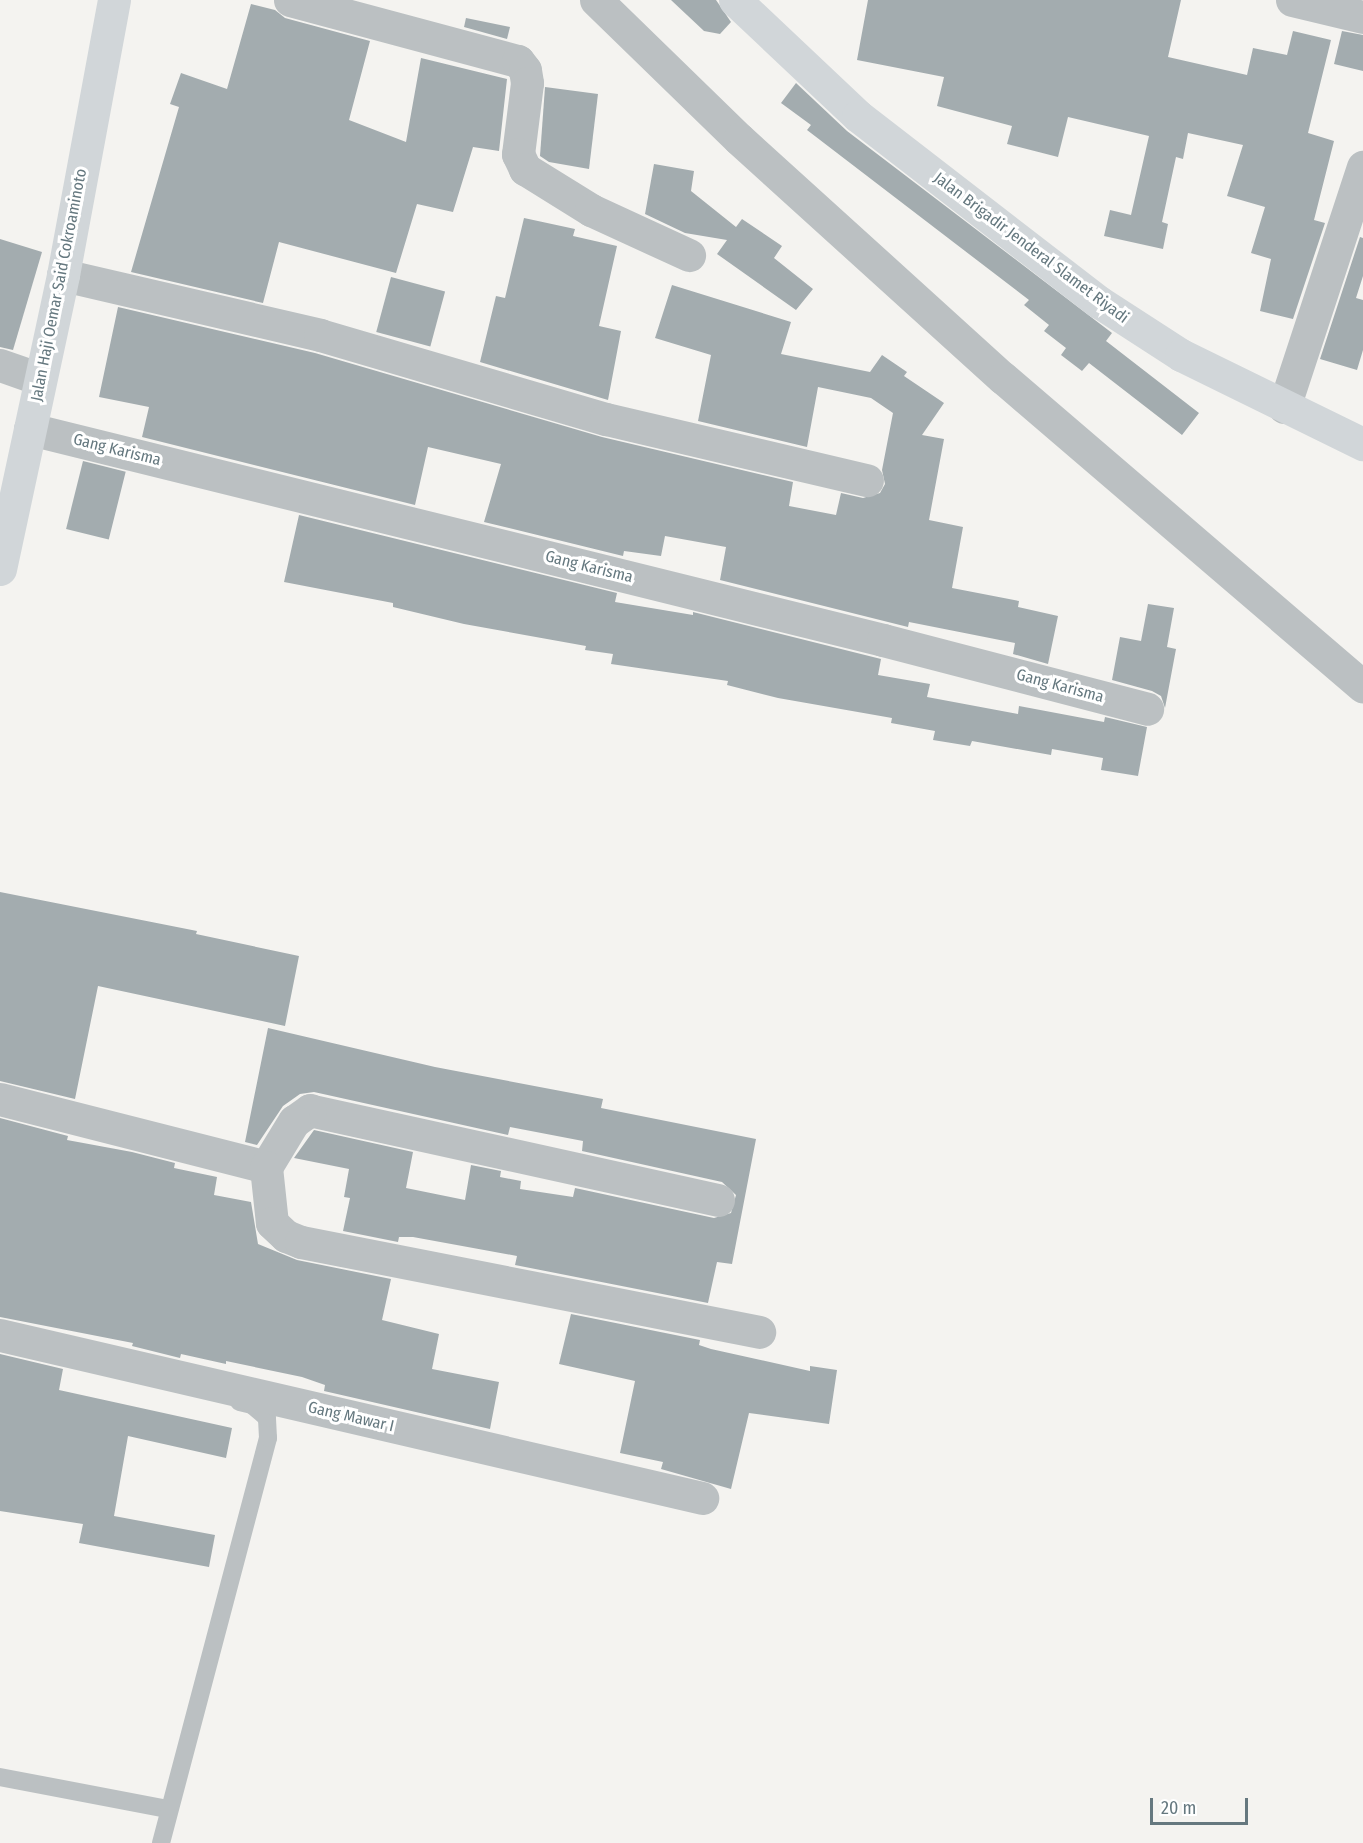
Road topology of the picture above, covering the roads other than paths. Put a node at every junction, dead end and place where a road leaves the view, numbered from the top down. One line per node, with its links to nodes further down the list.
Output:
1 (114, 0): 9 (main road, Jalan Haji Oemar Said Cokroaminoto)
2 (290, 0): 8 (street)
3 (596, 0): 17 (street)
4 (735, 0): 12 (main road, Jalan Brigadir Jenderal Slamet Riyadi)
5 (1292, 0): 6 (street)
6 (1363, 17)
7 (1363, 167): 12 (street)
8 (689, 255)
9 (63, 275): 11 (main road, Jalan Haji Oemar Said Cokroaminoto); 15 (street)
10 (0, 365): 11 (street)
11 (40, 379): 13 (main road, Jalan Haji Oemar Said Cokroaminoto)
12 (1284, 407): 14 (main road, Jalan Brigadir Jenderal Slamet Riyadi)
13 (30, 429): 16 (main road, Jalan Haji Oemar Said Cokroaminoto); 18 (street, Gang Karisma)
14 (1363, 444)
15 (867, 480)
16 (0, 569)
17 (1363, 687)
18 (1147, 709)
19 (0, 1099): 20 (street)
20 (266, 1167): 21 (street); 22 (street)
21 (718, 1200)
22 (759, 1332)
23 (0, 1335): 25 (street, Gang Mawar I)
24 (0, 1347): 27 (lane)
25 (702, 1498)
26 (0, 1777): 27 (lane)
27 (168, 1809): 28 (lane)
28 (161, 1843)

